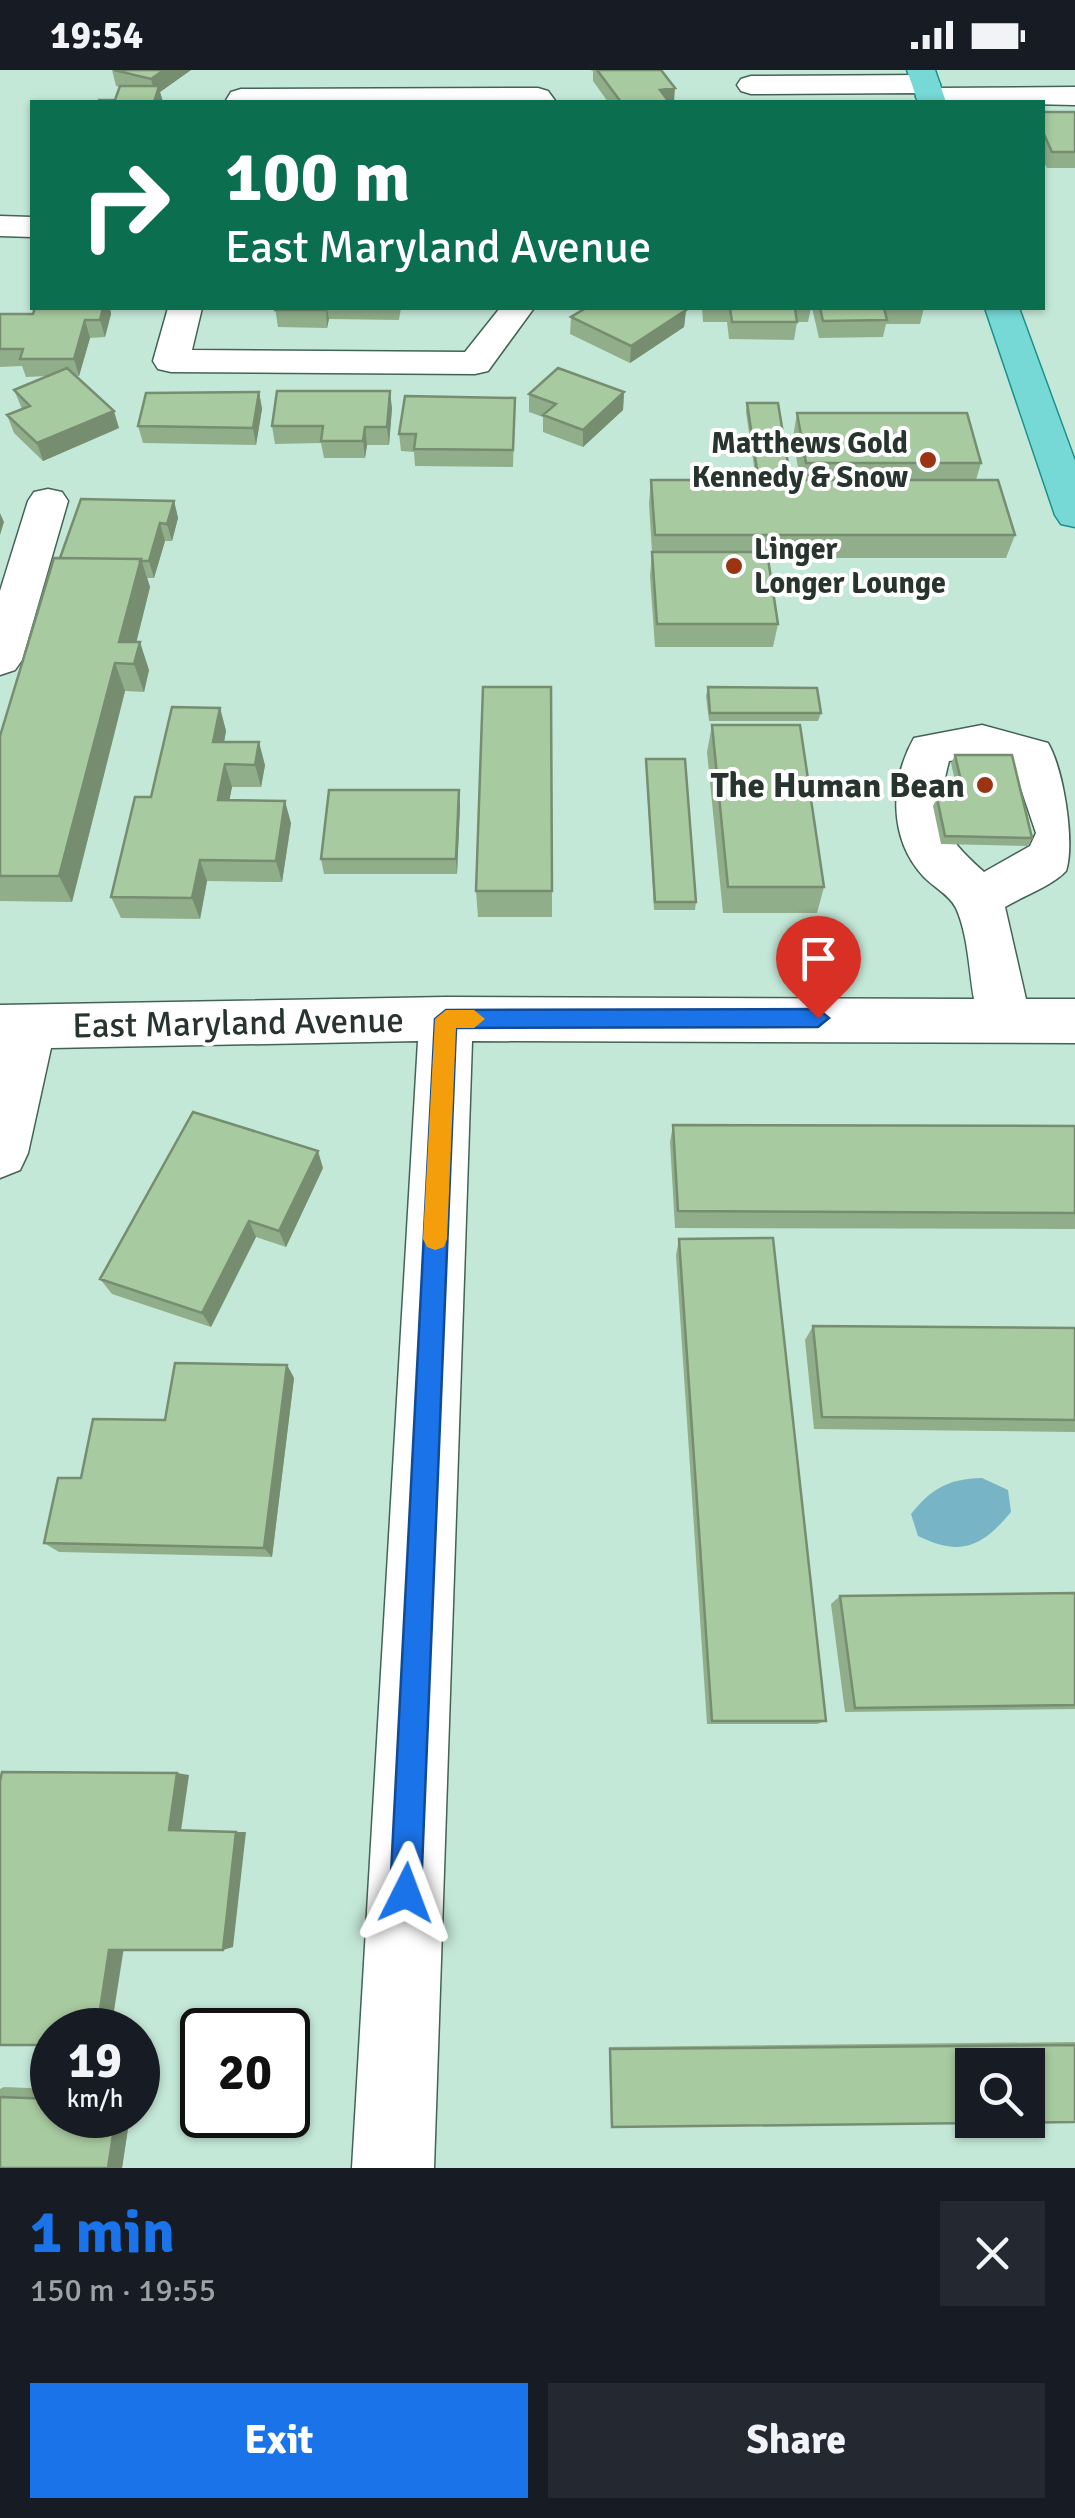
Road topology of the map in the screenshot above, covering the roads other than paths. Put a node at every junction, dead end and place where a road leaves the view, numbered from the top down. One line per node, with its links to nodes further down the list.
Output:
1 (751, 85): 2 (street)
2 (928, 88): 3 (street)
3 (1075, 96)
4 (240, 100): 5 (street)
5 (412, 100): 6 (street)
6 (541, 100)
7 (0, 226): 8 (street)
8 (30, 227)
9 (184, 310): 10 (street)
10 (501, 310)
11 (1003, 310): 13 (main road)
12 (48, 501): 14 (street)
13 (1075, 515)
14 (0, 660)
15 (1054, 755): 16 (street); 16 (street)
16 (978, 899): 18 (street)
17 (446, 1019): 18 (street, East Maryland Avenue); 20 (street, East Maryland Avenue); 22 (street)
18 (1004, 1020): 19 (street, East Maryland Avenue)
19 (1075, 1021)
20 (15, 1027): 21 (street)
21 (0, 1153)
22 (393, 2168)

